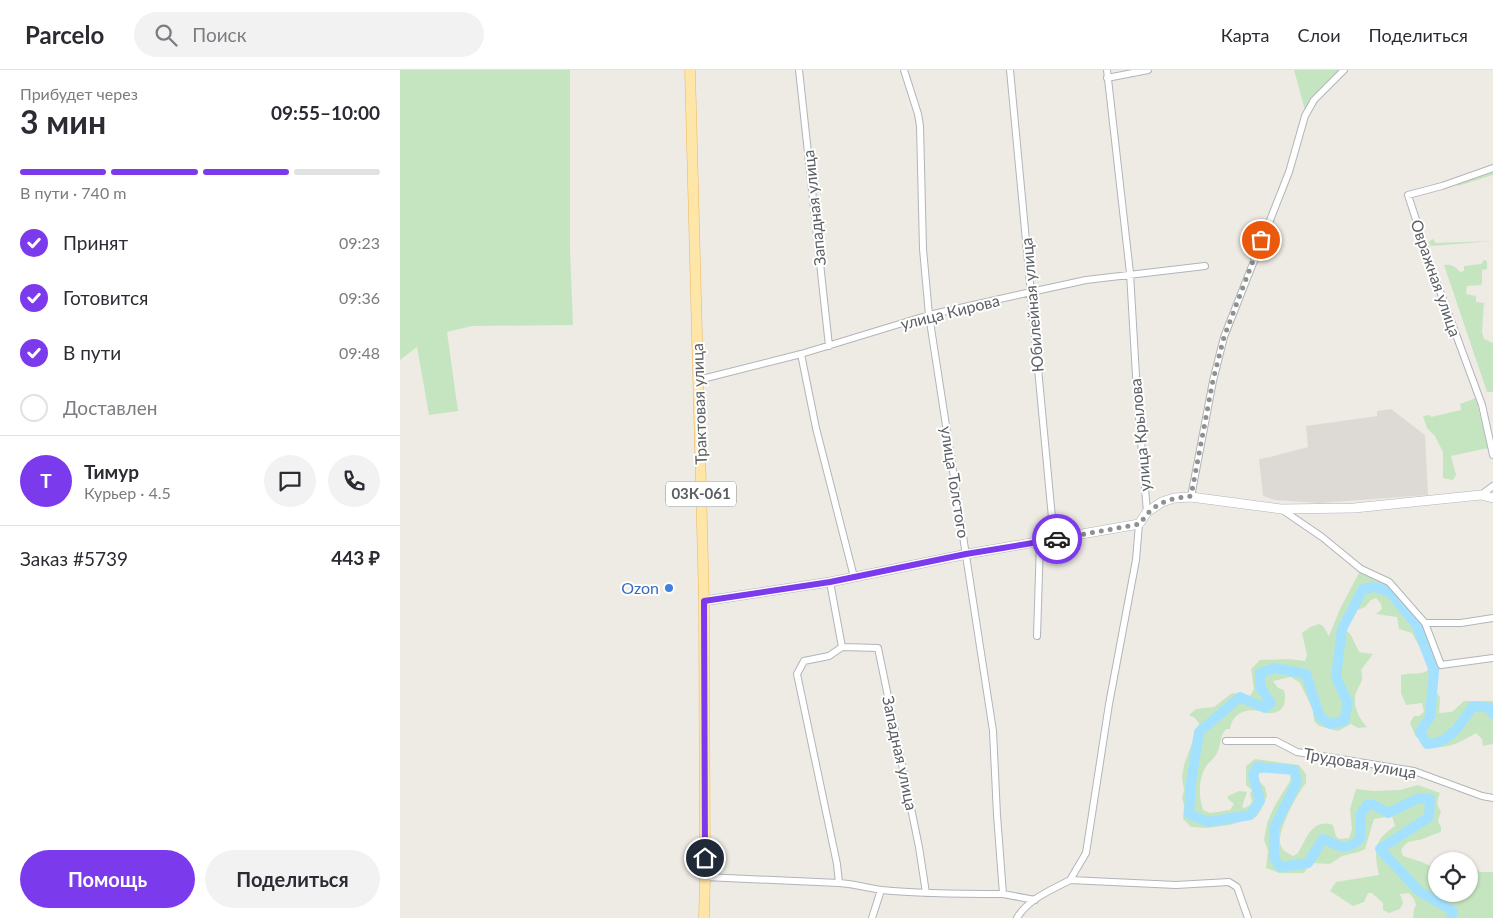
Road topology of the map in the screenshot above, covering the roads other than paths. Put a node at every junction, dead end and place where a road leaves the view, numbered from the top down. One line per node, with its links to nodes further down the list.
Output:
1 (690, 70): 16 (main road, Трактовая улица / 03К-061)
2 (799, 70): 14 (street, Западная улица)
3 (904, 70): 13 (street, улица Толстого)
4 (1010, 70): 12 (street, Юбилейная улица)
5 (1107, 70): 8 (street, улица Крылова)
6 (1148, 70): 8 (street)
7 (1344, 70): 21 (street)
8 (1108, 78): 11 (street, улица Крылова)
9 (1493, 168): 17 (street, Овражная улица)
10 (1205, 266): 11 (street, улица Кирова)
11 (1130, 273): 12 (street, улица Кирова); 24 (street, улица Крылова)
12 (1031, 292): 13 (street, улица Кирова); 26 (street, Юбилейная улица)
13 (929, 315): 14 (street, улица Кирова); 28 (street, улица Толстого)
14 (828, 346): 15 (street, улица Кирова)
15 (801, 354): 16 (street, улица Кирова); 29 (street)
16 (698, 380): 31 (main road, Трактовая улица / 03К-061)
17 (1492, 447): 18 (street)
18 (1493, 454)
19 (1493, 486): 20 (street)
20 (1481, 495): 22 (street); 23 (street)
21 (1191, 496): 23 (street); 24 (street)
22 (1493, 498)
23 (1281, 509): 33 (street)
24 (1147, 512): 25 (street, улица Крылова)
25 (1140, 524): 26 (street); 40 (street, улица Крылова)
26 (1054, 539): 27 (street)
27 (1040, 542): 28 (street); 34 (street)
28 (966, 554): 29 (street); 44 (street, улица Толстого)
29 (854, 577): 30 (street)
30 (830, 582): 31 (street); 35 (street)
31 (704, 601): 39 (main road, Трактовая улица / 03К-061)
32 (1493, 618): 33 (street)
33 (1425, 623): 36 (street)
34 (1037, 636)
35 (842, 647): 41 (street, Западная улица); 43 (street, Западная улица)
36 (1493, 658)
37 (1226, 741): 38 (street, Трудовая улица)
38 (1493, 798)
39 (705, 877): 41 (street); 46 (main road, Трактовая улица / 03К-061)
40 (1070, 880): 45 (street); 49 (street)
41 (840, 883): 42 (street)
42 (881, 890): 43 (street); 47 (street)
43 (926, 893): 44 (street)
44 (1003, 894): 45 (street)
45 (1034, 900): 48 (street)
46 (704, 918)
47 (872, 918)
48 (1017, 918)
49 (1248, 918)

